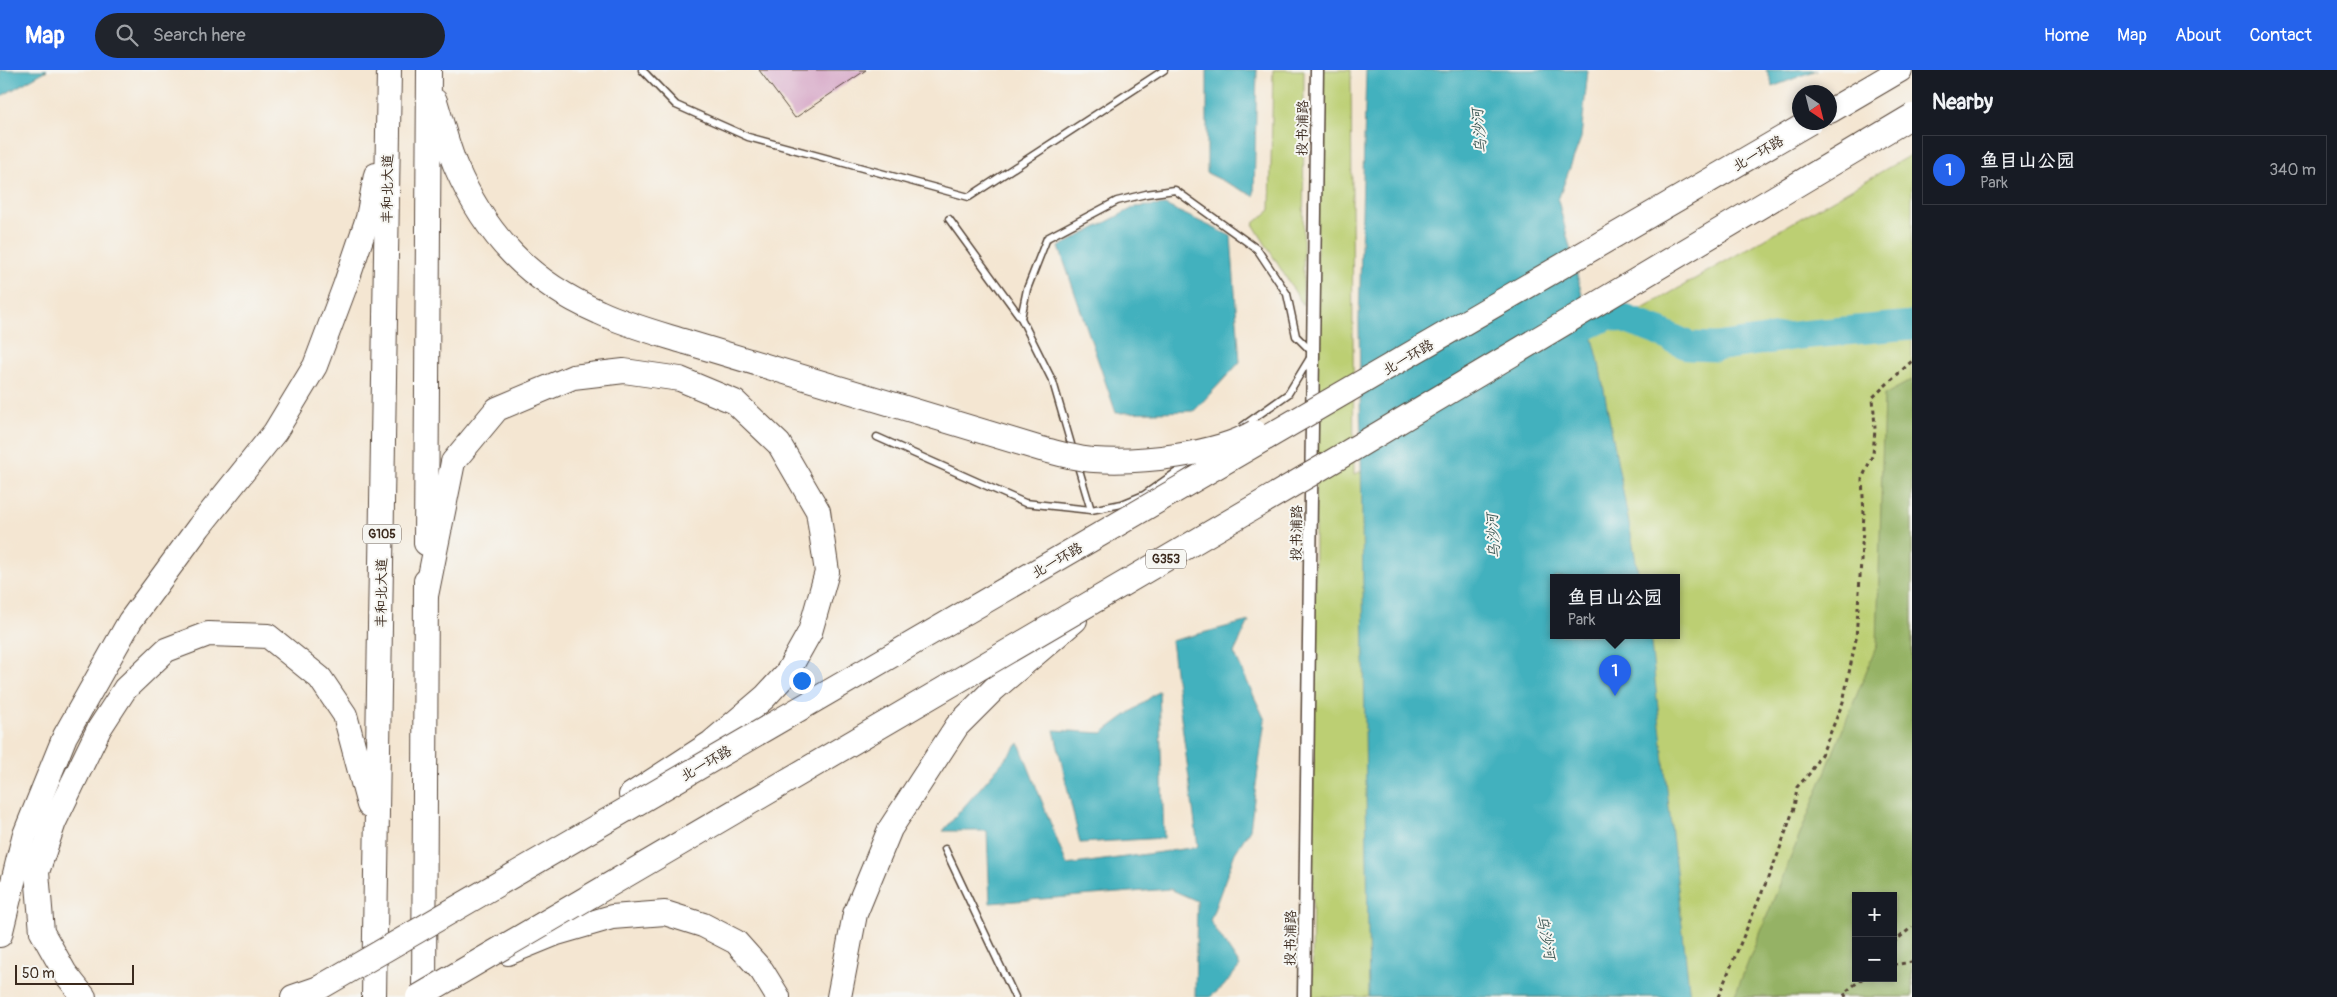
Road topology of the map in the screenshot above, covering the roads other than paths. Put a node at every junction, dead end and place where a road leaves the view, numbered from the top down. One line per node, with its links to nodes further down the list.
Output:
1 (389, 70): 8 (highway, 丰和北大道 / G105)
2 (642, 70): 3 (lane)
3 (1164, 70)
4 (1318, 70): 14 (street, 投书浦路)
5 (1900, 70): 7 (highway)
6 (428, 75): 12 (highway, bridge); 20 (highway)
7 (1837, 107)
8 (388, 114): 21 (highway, 丰和北大道 / G105); 24 (highway)
9 (1912, 116): 19 (highway, G353, bridge)
10 (1796, 130): 12 (highway, 北一环路, bridge)
11 (949, 219): 13 (lane)
12 (1522, 292): 23 (highway, 北一环路, bridge)
13 (1021, 318): 14 (lane); 18 (lane)
14 (1313, 354): 15 (lane); 35 (street, 投书浦路)
15 (1236, 431)
16 (1228, 436): 18 (lane)
17 (877, 437): 18 (lane)
18 (1091, 510)
19 (1104, 595): 25 (highway, G353, bridge); 33 (highway, bridge)
20 (426, 596): 23 (highway, bridge); 31 (highway)
21 (377, 832): 27 (highway); 29 (highway, 丰和北大道 / G105)
22 (945, 849): 34 (lane)
23 (484, 892): 26 (highway, 北一环路, bridge)
24 (0, 935)
25 (462, 971): 30 (highway, G353, bridge); 32 (highway, bridge)
26 (311, 992): 28 (highway, 北一环路)
27 (84, 997)
28 (293, 997)
29 (374, 997)
30 (418, 997)
31 (424, 997)
32 (778, 997)
33 (839, 997)
34 (1015, 997)
35 (1304, 997)

